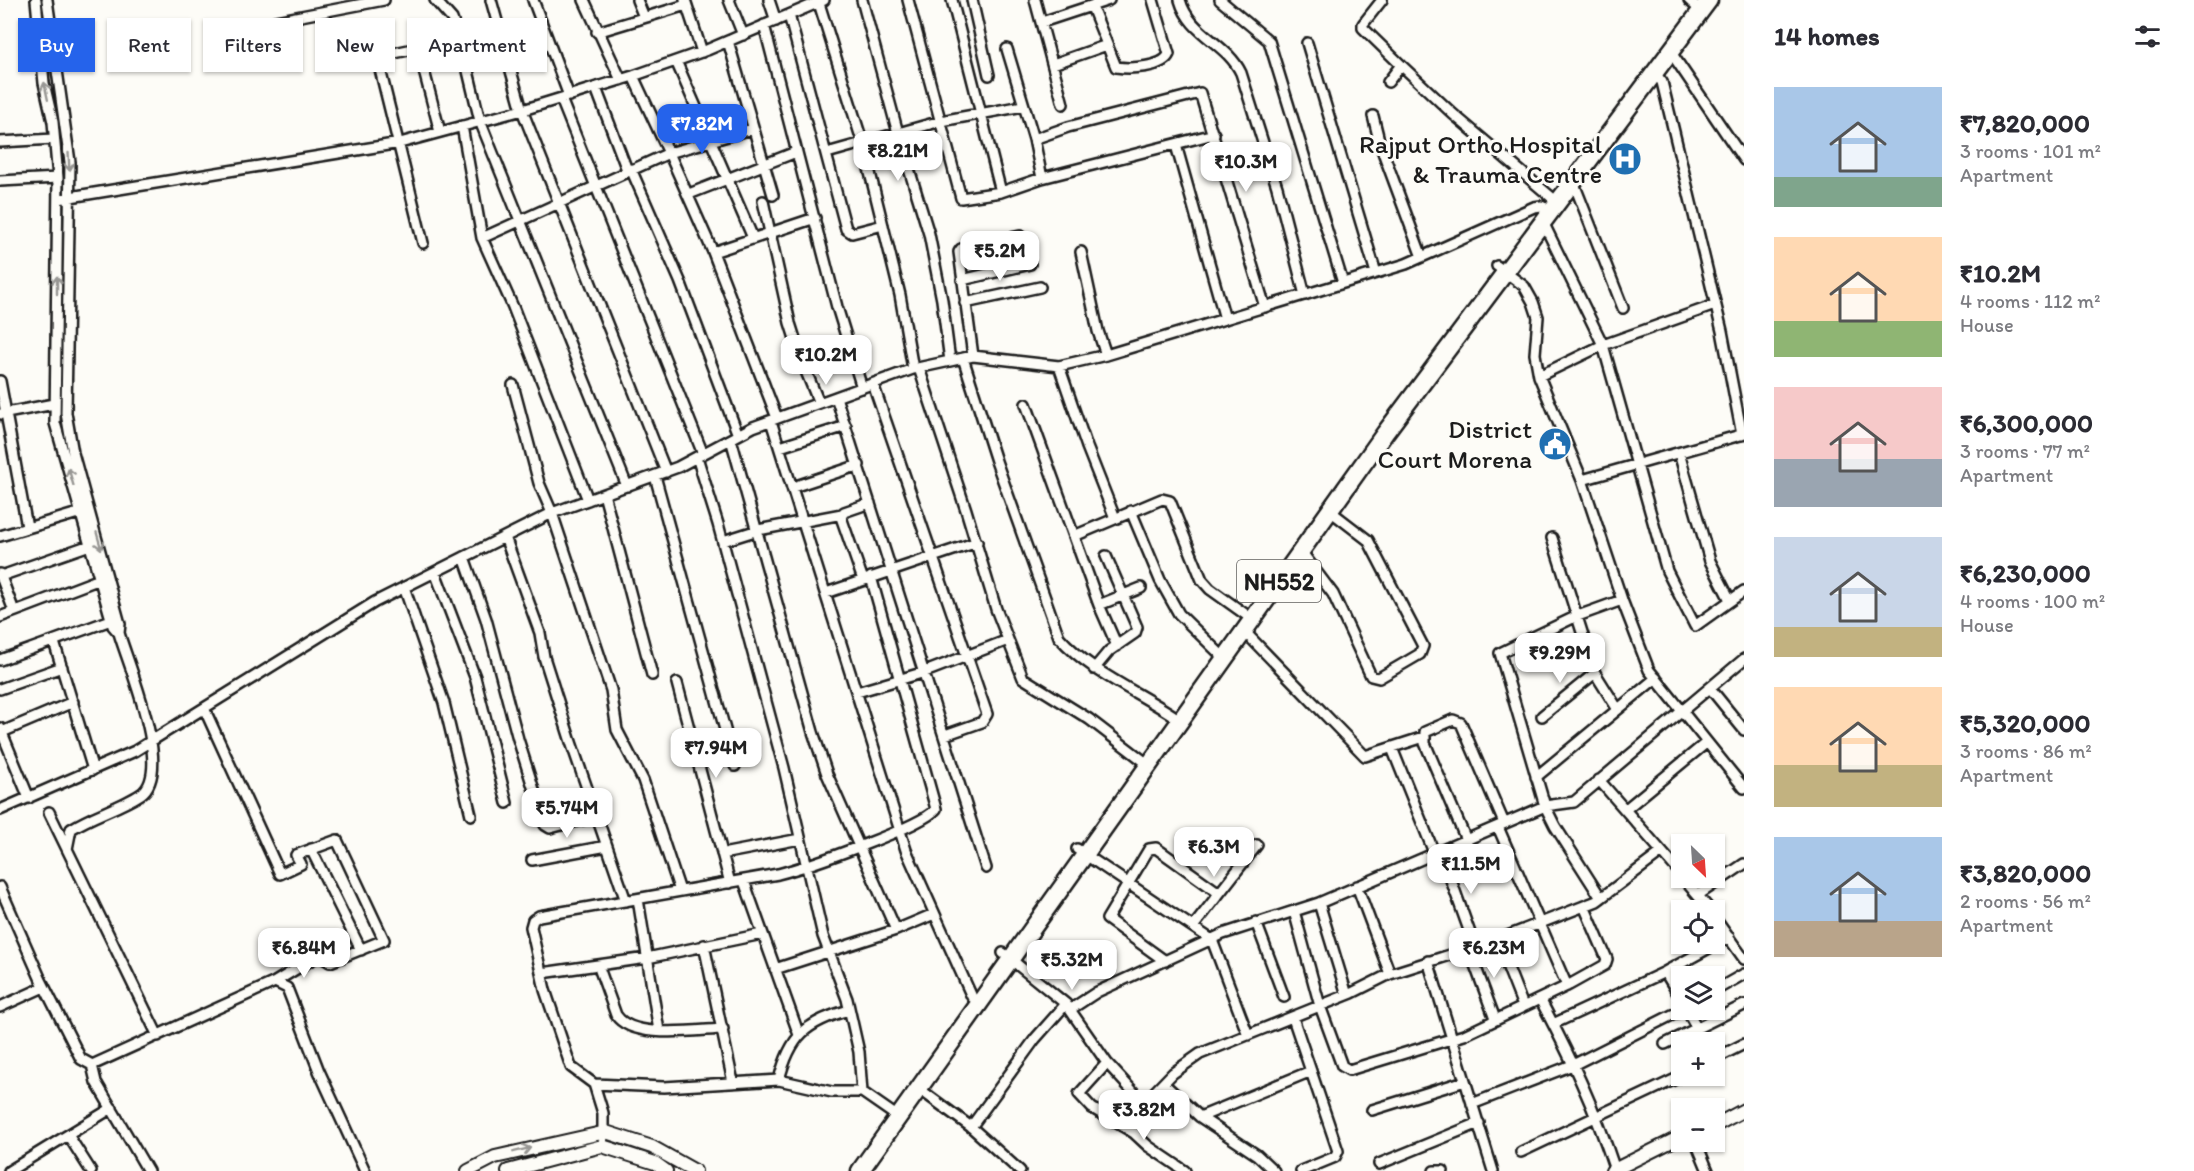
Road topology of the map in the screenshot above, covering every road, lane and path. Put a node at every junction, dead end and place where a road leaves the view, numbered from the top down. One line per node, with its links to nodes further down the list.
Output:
1 (36, 0): 67 (street, one-way to 1)
2 (47, 0): 89 (street, one-way to 89)
3 (384, 0): 27 (street)
4 (435, 0): 28 (street)
5 (491, 0): 29 (street)
6 (533, 0): 54 (street)
7 (584, 0): 33 (street)
8 (637, 0): 26 (street)
9 (729, 0): 34 (street)
10 (769, 0): 30 (street)
11 (862, 0): 65 (street)
12 (908, 0): 61 (street)
13 (952, 0): 58 (street)
14 (972, 0): 49 (street)
15 (1035, 0): 31 (street)
16 (1109, 0): 24 (street)
17 (1153, 0): 37 (street)
18 (1180, 0): 111 (street)
19 (1220, 0): 109 (street)
20 (1382, 0): 43 (street)
21 (820, 1): 25 (street); 72 (street)
22 (686, 3): 26 (street); 40 (street)
23 (1697, 3): 39 (highway, NH552); 93 (highway, NH552)
24 (1092, 7): 31 (street); 37 (street)
25 (789, 15): 30 (street); 76 (street)
26 (644, 17): 33 (street)
27 (291, 18)
28 (450, 18)
29 (497, 18)
30 (776, 21): 32 (street)
31 (1042, 22): 42 (street)
32 (764, 25): 34 (street); 74 (street)
33 (597, 32): 51 (street)
34 (743, 35): 35 (street)
35 (728, 41): 40 (street); 63 (street)
36 (1307, 43): 107 (street)
37 (1107, 45): 42 (street)
38 (1007, 49): 56 (street)
39 (1670, 51): 48 (highway, NH552); 77 (street)
40 (702, 52): 41 (street)
41 (676, 61): 50 (street); 69 (street)
42 (1053, 64): 55 (street)
43 (1401, 65): 52 (street); 93 (street)
44 (381, 72): 71 (street)
45 (424, 72): 64 (street)
46 (467, 72): 60 (street)
47 (512, 72): 57 (street)
48 (1654, 72): 84 (highway, NH552); 113 (street)
49 (989, 75)
50 (633, 76): 51 (street); 75 (street)
51 (621, 80): 53 (street)
52 (1388, 82)
53 (596, 88): 54 (street); 79 (street)
54 (565, 97): 57 (street); 85 (street)
55 (1063, 104)
56 (1023, 106): 58 (street); 68 (street)
57 (522, 110): 60 (street); 92 (street)
58 (981, 113): 61 (street); 86 (street)
59 (1373, 116): 104 (street)
60 (480, 121): 62 (street); 95 (street)
61 (941, 121): 65 (street); 86 (street)
62 (462, 126): 64 (street); 99 (street)
63 (753, 129): 69 (street); 78 (street)
64 (440, 132): 71 (street)
65 (898, 133): 72 (street); 120 (street)
66 (1214, 134): 68 (street); 73 (street); 114 (street)
67 (54, 139): 70 (street); 80 (street)
68 (1034, 139): 82 (street)
69 (710, 140): 75 (street); 81 (street)
70 (0, 142)
71 (400, 142): 89 (street); 101 (street)
72 (863, 144): 76 (street); 96 (street)
73 (1176, 145): 82 (street); 116 (street)
74 (796, 152): 78 (street); 94 (street)
75 (669, 153): 79 (street); 87 (street)
76 (827, 153): 96 (street)
77 (1744, 160)
78 (763, 164): 81 (street); 88 (street)
79 (629, 169): 85 (street); 136 (street)
80 (58, 178): 83 (street); 90 (street)
81 (728, 178): 87 (street); 100 (street)
82 (1041, 178): 86 (street)
83 (0, 181)
84 (1573, 181): 93 (highway, NH552); 115 (street)
85 (595, 185): 92 (street); 139 (street)
86 (1001, 192)
87 (689, 194): 102 (street)
88 (772, 195)
89 (69, 198): 90 (street); 151 (street)
90 (58, 199): 130 (street, one-way to 90)
91 (763, 201): 97 (street)
92 (559, 203): 95 (street); 142 (street)
93 (1548, 207): 104 (street); 106 (highway, NH552); 117 (street)
94 (815, 218): 97 (street); 127 (street)
95 (520, 221): 99 (street); 145 (street)
96 (882, 225): 122 (street)
97 (772, 231): 100 (street); 129 (street)
98 (1020, 236): 108 (street)
99 (482, 238): 148 (street)
100 (753, 238): 102 (street)
101 (423, 243)
102 (714, 252): 133 (street)
103 (1081, 252): 118 (street)
104 (1422, 257): 107 (street)
105 (1030, 264): 108 (street)
106 (1501, 269): 123 (street); 150 (highway, NH552); 187 (highway, NH552)
107 (1376, 273): 109 (street)
108 (962, 280): 112 (street)
109 (1343, 283): 111 (street)
110 (1040, 287): 112 (street)
111 (1305, 295): 114 (street)
112 (965, 303): 119 (street)
113 (1714, 306): 117 (street); 135 (street)
114 (1265, 307): 116 (street)
115 (1623, 308)
116 (1225, 319): 118 (street)
117 (1603, 345): 123 (street); 141 (street)
118 (1107, 355): 121 (street)
119 (968, 357): 120 (street); 121 (street); 197 (street)
120 (950, 361): 122 (street)
121 (1059, 366): 155 (street)
122 (916, 368): 125 (street); 164 (street)
123 (1539, 376): 144 (street)
124 (0, 381): 132 (street)
125 (873, 384): 127 (street); 167 (street)
126 (513, 385): 153 (street)
127 (862, 388): 128 (street)
128 (836, 397): 129 (street); 134 (street)
129 (819, 403): 133 (street)
130 (54, 404): 132 (street); 151 (street, one-way to 130)
131 (1026, 404): 160 (street)
132 (3, 413): 157 (street)
133 (774, 420): 136 (street); 137 (street)
134 (846, 426): 137 (street); 140 (street)
135 (1743, 435): 138 (street)
136 (735, 437): 139 (street); 158 (street)
137 (780, 447): 146 (street)
138 (1679, 453): 141 (street); 181 (street)
139 (700, 456): 142 (street); 163 (street)
140 (859, 465): 146 (street); 149 (street)
141 (1635, 465): 144 (street); 181 (street)
142 (666, 472): 143 (street)
143 (655, 476): 145 (street); 223 (street)
144 (1582, 480): 180 (street)
145 (627, 486): 147 (street)
146 (793, 487): 156 (street)
147 (604, 494): 148 (street); 200 (street)
148 (588, 500): 153 (street)
149 (870, 503): 154 (street); 170 (street)
150 (1329, 510): 166 (highway, NH552); 166 (street)
151 (86, 511): 157 (street); 165 (street); 188 (street, one-way to 188)
152 (1131, 511): 155 (street); 187 (street); 192 (street)
153 (552, 513): 161 (street); 260 (street)
154 (842, 514): 156 (street); 174 (street)
155 (1115, 518): 160 (street)
156 (803, 520): 158 (street); 178 (street)
157 (27, 528): 159 (street)
158 (758, 530): 163 (street); 240 (street)
159 (0, 536)
160 (1074, 536): 182 (street)
161 (504, 537): 169 (street); 235 (street)
162 (1552, 538): 185 (street)
163 (723, 541): 238 (street)
164 (977, 542): 167 (street); 189 (street)
165 (90, 545): 172 (street); 173 (street)
166 (1300, 550): 187 (highway, NH552)
167 (931, 556): 170 (street); 193 (street)
168 (1106, 556): 179 (street)
169 (464, 557): 171 (street); 235 (street)
170 (892, 569): 174 (street); 198 (street)
171 (435, 572): 175 (street); 229 (street)
172 (0, 575): 183 (street)
173 (100, 579): 183 (street); 186 (street)
174 (867, 579): 178 (street); 202 (street)
175 (404, 587): 208 (street); 234 (street)
176 (1142, 588): 179 (street)
177 (1744, 591): 181 (street)
178 (826, 593): 206 (street)
179 (1123, 596): 182 (street); 191 (street)
180 (1622, 600): 185 (street); 201 (street)
181 (1730, 600)
182 (1099, 605): 191 (street)
183 (14, 611): 184 (street)
184 (0, 617)
185 (1575, 617): 199 (street); 225 (street)
186 (111, 620): 188 (street); 190 (street)
187 (1244, 623): 192 (highway, NH552); 213 (highway, NH552); 221 (street)
188 (118, 633): 219 (street)
189 (1008, 640): 193 (street); 222 (street)
190 (54, 642): 195 (street); 196 (street)
191 (1117, 646): 197 (street)
192 (1218, 652): 213 (highway, NH552)
193 (965, 656): 198 (street); 217 (street)
194 (1744, 659): 204 (street)
195 (0, 660)
196 (62, 667): 205 (street); 207 (street)
197 (1094, 669): 213 (street)
198 (925, 672): 202 (street); 217 (street)
199 (1595, 673): 209 (street); 212 (street)
200 (652, 675)
201 (1656, 678): 209 (street); 210 (street)
202 (901, 679): 206 (street); 237 (street)
203 (677, 683): 247 (street)
204 (1710, 688): 210 (street); 214 (street)
205 (0, 689)
206 (857, 692): 237 (street)
207 (73, 702): 215 (street); 224 (street)
208 (204, 708): 219 (street); 244 (street)
209 (1617, 708): 225 (street)
210 (1681, 712): 220 (street); 226 (street)
211 (1744, 713): 214 (street)
212 (1542, 716)
213 (1177, 718): 222 (highway, NH552)
214 (1736, 720): 216 (street)
215 (1, 730): 228 (street)
216 (1744, 730)
217 (945, 735): 253 (street)
218 (1424, 737): 221 (street); 236 (street); 239 (street)
219 (153, 740): 224 (street); 243 (street)
220 (1706, 743): 227 (street); 231 (street)
221 (1392, 748): 248 (street)
222 (1145, 762): 245 (highway, NH552)
223 (735, 766)
224 (93, 770): 228 (street)
225 (1536, 777): 230 (street)
226 (1599, 780): 230 (street); 231 (street)
227 (1744, 788)
228 (29, 798): 232 (street)
229 (507, 803)
230 (1545, 806): 236 (street); 263 (street)
231 (1626, 809): 246 (street)
232 (0, 810)
233 (49, 812): 243 (street)
234 (471, 815)
235 (597, 816): 242 (street)
236 (1501, 825): 239 (street); 272 (street)
237 (900, 830): 240 (street); 270 (street)
238 (800, 838): 247 (street); 252 (street)
239 (1467, 842): 248 (street)
240 (859, 845): 252 (street); 274 (street)
241 (1257, 845): 261 (street)
242 (607, 846): 249 (street); 266 (street)
243 (67, 849): 320 (street)
244 (311, 849): 282 (street); 282 (street)
245 (1081, 852): 256 (street); 284 (highway, NH552)
246 (1662, 852): 250 (street); 263 (street)
247 (722, 854): 255 (street)
248 (1438, 854): 257 (street); 281 (street)
249 (532, 860)
250 (1671, 863)
251 (1744, 864): 262 (street)
252 (806, 866): 254 (street); 283 (street)
253 (986, 868)
254 (744, 881): 255 (street); 276 (street)
255 (730, 883): 260 (street)
256 (1128, 884): 261 (street); 273 (street); 287 (street)
257 (1358, 886): 267 (street); 293 (street)
258 (0, 887): 299 (street)
259 (1692, 888): 262 (street)
260 (680, 891): 264 (street)
261 (1219, 893): 273 (street)
262 (1698, 895): 265 (street)
263 (1601, 898): 268 (street)
264 (638, 899): 266 (street); 285 (street)
265 (1702, 900)
266 (626, 901): 292 (street)
267 (1319, 903): 269 (street); 300 (street)
268 (1584, 906): 272 (street); 298 (street)
269 (1294, 911): 271 (street); 306 (street)
270 (934, 914): 274 (street); 302 (street)
271 (1256, 922): 278 (street); 301 (street)
272 (1540, 924): 279 (street); 298 (street)
273 (1194, 927): 278 (street)
274 (896, 930): 283 (street)
275 (1725, 932): 277 (street)
276 (762, 934): 280 (street); 290 (street)
277 (1729, 937): 286 (street); 291 (street)
278 (1212, 940): 287 (street); 319 (street)
279 (1497, 940): 281 (street); 307 (street)
280 (704, 945): 285 (street); 316 (street)
281 (1472, 948): 288 (street); 312 (street)
282 (361, 950): 295 (street)
283 (828, 951): 290 (street); 309 (street)
284 (1006, 956): 302 (highway, NH552); 305 (street)
285 (648, 958): 289 (street); 317 (street)
286 (1744, 959)
287 (1165, 961): 305 (street)
288 (1428, 961): 293 (street); 321 (street)
289 (598, 965): 292 (street); 317 (street)
290 (775, 969): 318 (street)
291 (1665, 972): 296 (street); 314 (street)
292 (542, 973): 333 (street)
293 (1390, 974): 300 (street)
294 (1744, 974): 297 (street)
295 (275, 982): 320 (street); 364 (street)
296 (1671, 982)
297 (1725, 985)
298 (1567, 986): 303 (street)
299 (44, 987): 308 (street); 327 (street)
300 (1347, 995): 306 (street)
301 (1284, 997)
302 (975, 999): 335 (highway, NH552); 344 (highway, NH552)
303 (1540, 999): 307 (street); 314 (street)
304 (1744, 1005): 315 (street)
305 (1069, 1006): 325 (street); 349 (street)
306 (1320, 1006): 311 (street); 321 (street)
307 (1523, 1006): 312 (street)
308 (0, 1007)
309 (849, 1010): 318 (street); 336 (street)
310 (1671, 1016): 326 (street)
311 (1293, 1018): 319 (street); 328 (street)
312 (1495, 1019): 321 (street)
313 (1693, 1020): 315 (street)
314 (1553, 1024): 326 (street)
315 (1697, 1028): 322 (street)
316 (723, 1029): 317 (street); 332 (street)
317 (659, 1031)
318 (799, 1035): 329 (street)
319 (1248, 1035): 334 (street)
320 (158, 1036): 327 (street)
321 (1453, 1039): 330 (street)
322 (1665, 1044)
323 (1744, 1044): 324 (street)
324 (1725, 1054)
325 (1107, 1063): 338 (street); 351 (street)
326 (1575, 1064): 339 (street); 345 (street)
327 (92, 1065): 340 (street)
328 (1311, 1071): 346 (street); 374 (street)
329 (779, 1080): 332 (street); 336 (street)
330 (1466, 1081): 339 (street); 341 (street)
331 (1671, 1081): 345 (street)
332 (733, 1082): 333 (street)
333 (594, 1084): 350 (street)
334 (1164, 1084): 338 (street); 346 (street)
335 (918, 1088): 344 (highway, NH552); 349 (street)
336 (862, 1092): 344 (street)
337 (1744, 1102): 343 (street)
338 (1144, 1103): 351 (street)
339 (1472, 1104): 348 (street)
340 (112, 1108): 352 (street); 363 (street)
341 (1372, 1110)
342 (1744, 1110): 347 (street)
343 (1725, 1112)
344 (894, 1115): 369 (highway, NH552); 370 (highway, NH552)
345 (1598, 1116): 356 (street); 360 (street)
346 (1200, 1117): 373 (street)
347 (1725, 1120)
348 (1479, 1123): 358 (street); 377 (street)
349 (971, 1127): 371 (street)
350 (603, 1132): 354 (street); 365 (street, one-way to 350); 368 (street)
351 (1134, 1133): 372 (street)
352 (68, 1135): 361 (street); 362 (street)
353 (1671, 1141): 360 (street)
354 (602, 1146): 359 (street); 366 (street)
355 (1671, 1150): 378 (street)
356 (1521, 1152)
357 (1700, 1152): 379 (street)
358 (1379, 1164)
359 (652, 1167): 367 (street)
360 (1613, 1170)
361 (9, 1171)
362 (90, 1171)
363 (148, 1171)
364 (365, 1171)
365 (468, 1171)
366 (508, 1171)
367 (666, 1171)
368 (695, 1171)
369 (849, 1171)
370 (860, 1171)
371 (1020, 1171)
372 (1185, 1171)
373 (1274, 1171)
374 (1301, 1171)
375 (1434, 1171): 376 (street)
376 (1443, 1171)
377 (1493, 1171)
378 (1630, 1171)
379 (1708, 1171)

